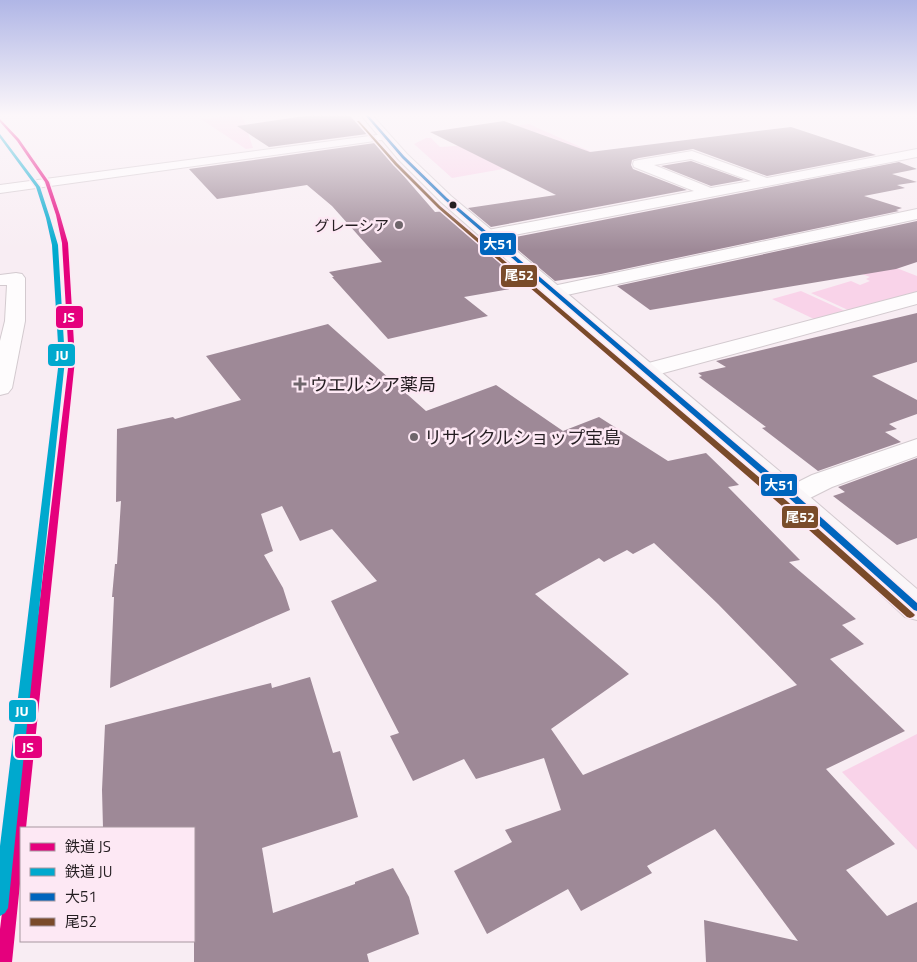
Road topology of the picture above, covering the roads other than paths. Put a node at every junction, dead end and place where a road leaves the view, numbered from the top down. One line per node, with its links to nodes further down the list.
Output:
1 (216, 160): 9 (street)
2 (407, 160): 12 (main road)
3 (663, 160): 10 (street)
4 (706, 160): 8 (street)
5 (888, 160): 6 (street)
6 (883, 161): 7 (street); 8 (street)
7 (908, 169)
8 (769, 182): 10 (street)
9 (0, 189)
10 (710, 193): 12 (street)
11 (917, 214): 14 (street)
12 (488, 235): 14 (main road)
13 (0, 280): 16 (street)
14 (553, 292): 17 (main road)
15 (917, 298): 17 (street)
16 (8, 322): 18 (street)
17 (645, 371): 20 (main road)
18 (0, 384)
19 (917, 446): 20 (street)
20 (792, 496): 21 (main road)
21 (917, 608)

